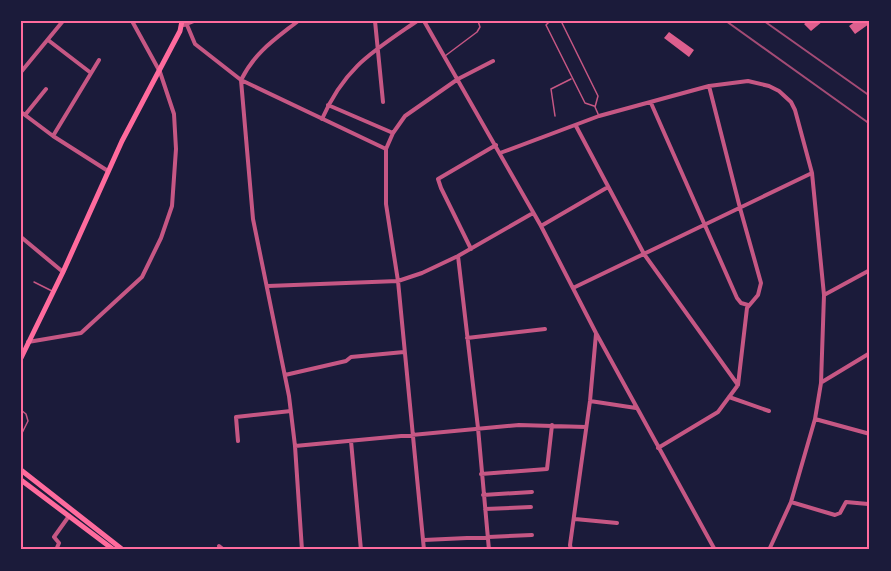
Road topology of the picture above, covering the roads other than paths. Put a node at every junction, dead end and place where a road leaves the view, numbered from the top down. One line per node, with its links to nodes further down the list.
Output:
1 (63, 21): 12 (street)
2 (132, 21): 18 (street)
3 (194, 21): 11 (street)
4 (298, 21): 21 (street)
5 (375, 21): 13 (street)
6 (417, 21): 13 (street)
7 (424, 21): 14 (street)
8 (478, 21): 14 (lane)
9 (550, 21): 20 (lane)
10 (561, 21): 28 (lane)
11 (184, 24): 18 (main road); 21 (street)
12 (48, 40): 17 (street); 19 (street)
13 (379, 48): 25 (street); 27 (street)
14 (445, 56): 22 (street)
15 (99, 60): 19 (street)
16 (494, 62): 22 (street)
17 (21, 72)
18 (160, 72): 39 (main road); 62 (street)
19 (91, 73): 35 (street)
20 (572, 78): 28 (lane); 30 (lane)
21 (241, 80): 32 (street); 54 (street)
22 (458, 80): 34 (street); 36 (street)
23 (710, 86): 26 (street); 40 (street); 42 (street)
24 (46, 89): 29 (street)
25 (383, 102)
26 (651, 103): 31 (street); 44 (street)
27 (328, 105): 32 (street); 34 (street)
28 (595, 106): 31 (lane)
29 (23, 113): 35 (street)
30 (555, 116)
31 (599, 116): 33 (street)
32 (322, 119): 37 (street)
33 (576, 126): 38 (street); 41 (street)
34 (393, 133): 37 (street)
35 (53, 136): 39 (street)
36 (496, 145): 38 (street); 47 (street)
37 (386, 149): 52 (street)
38 (500, 153): 43 (street)
39 (108, 171): 51 (main road)
40 (812, 173): 42 (street); 57 (street)
41 (608, 187): 45 (street); 48 (street)
42 (740, 208): 44 (street); 58 (street)
43 (533, 213): 45 (street); 47 (street)
44 (704, 225): 48 (street); 58 (street)
45 (541, 226): 55 (street)
46 (21, 237): 51 (street)
47 (471, 249): 49 (street)
48 (644, 254): 55 (street); 68 (street)
49 (458, 256): 52 (street); 61 (street)
50 (870, 270): 57 (street)
51 (63, 272): 56 (main road)
52 (398, 281): 54 (street); 63 (street)
53 (34, 282): 56 (lane)
54 (268, 286): 66 (street)
55 (573, 288): 60 (street)
56 (52, 291): 62 (main road)
57 (824, 295): 67 (street)
58 (748, 305): 68 (street)
59 (545, 329): 61 (street)
60 (596, 333): 70 (street); 71 (street)
61 (467, 338): 77 (street)
62 (28, 342): 65 (main road)
63 (404, 352): 66 (street); 81 (street)
64 (870, 353): 67 (street)
65 (21, 358)
66 (285, 375): 73 (street)
67 (821, 383): 75 (street)
68 (738, 385): 69 (street)
69 (729, 397): 74 (street); 85 (street)
70 (590, 401): 71 (street); 78 (street)
71 (637, 408): 85 (street)
72 (21, 410): 80 (lane)
73 (291, 411): 82 (street); 84 (street)
74 (769, 411)
75 (815, 419): 79 (street); 91 (street)
76 (552, 425): 77 (street); 78 (street); 87 (street)
77 (478, 428): 81 (street); 87 (street)
78 (586, 428): 96 (street)
79 (870, 434)
80 (21, 435)
81 (413, 435): 83 (street); 100 (street)
82 (238, 441)
83 (351, 441): 84 (street); 107 (street)
84 (295, 446): 106 (street)
85 (658, 448): 111 (street)
86 (21, 470): 104 (main road)
87 (481, 474): 90 (street)
88 (21, 480): 95 (main road)
89 (532, 492): 90 (street)
90 (483, 495): 94 (street)
91 (791, 502): 92 (street); 112 (street)
92 (868, 504)
93 (531, 507): 94 (street)
94 (485, 509): 99 (street)
95 (69, 516): 102 (street); 103 (main road)
96 (575, 519): 97 (street); 110 (street)
97 (617, 523)
98 (532, 535): 99 (street)
99 (488, 537): 100 (street); 109 (street)
100 (424, 540): 108 (street)
101 (219, 546): 105 (street)
102 (56, 550)
103 (114, 550)
104 (123, 550)
105 (225, 550)
106 (302, 550)
107 (361, 550)
108 (424, 550)
109 (489, 550)
110 (571, 550)
111 (715, 550)
112 (769, 550)

